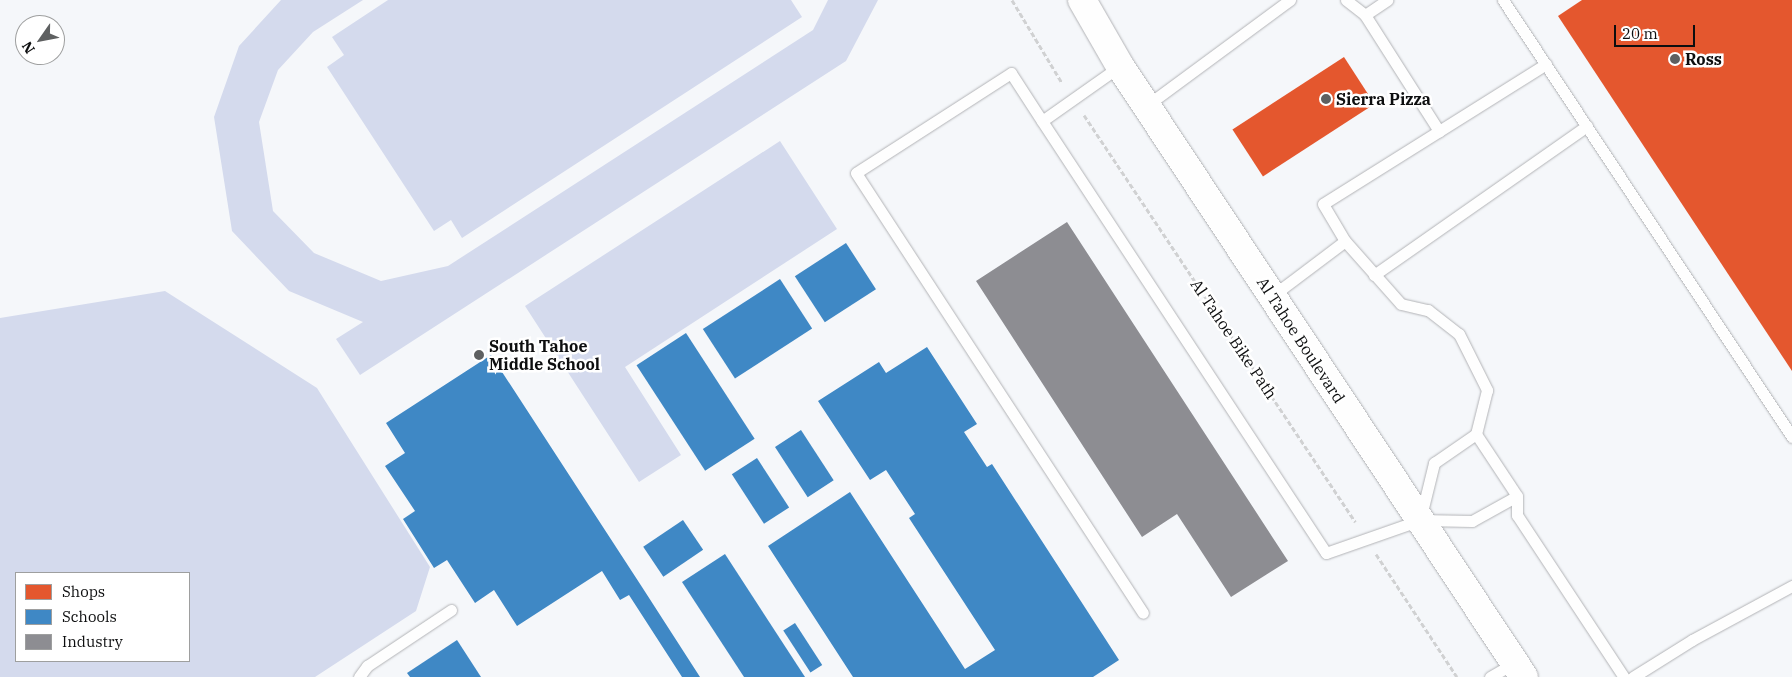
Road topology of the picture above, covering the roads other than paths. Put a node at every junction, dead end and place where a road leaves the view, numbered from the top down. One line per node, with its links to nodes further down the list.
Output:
1 (1082, 0): 8 (main road, Al Tahoe Boulevard)
2 (1290, 0): 9 (lane)
3 (1346, 0): 6 (lane)
4 (1387, 0): 6 (lane)
5 (1502, 0): 7 (lane)
6 (1366, 15): 12 (lane)
7 (1546, 64): 11 (lane); 12 (lane)
8 (1120, 66): 9 (main road, Al Tahoe Boulevard); 10 (lane)
9 (1146, 106): 15 (main road, Al Tahoe Boulevard)
10 (1042, 121): 19 (lane); 22 (lane)
11 (1587, 126): 14 (lane); 17 (lane)
12 (1439, 131): 13 (lane)
13 (1345, 240): 14 (lane); 15 (lane)
14 (1374, 275): 16 (lane)
15 (1272, 296): 19 (main road, Al Tahoe Boulevard)
16 (1476, 434): 18 (lane); 19 (lane)
17 (1792, 437)
18 (1516, 496): 19 (lane); 26 (lane)
19 (1420, 520): 23 (main road, Al Tahoe Boulevard)
20 (1792, 586): 27 (lane)
21 (451, 610): 24 (lane)
22 (1143, 613)
23 (1519, 670): 25 (lane)
24 (359, 677)
25 (1490, 677)
26 (1624, 677)
27 (1633, 677)

